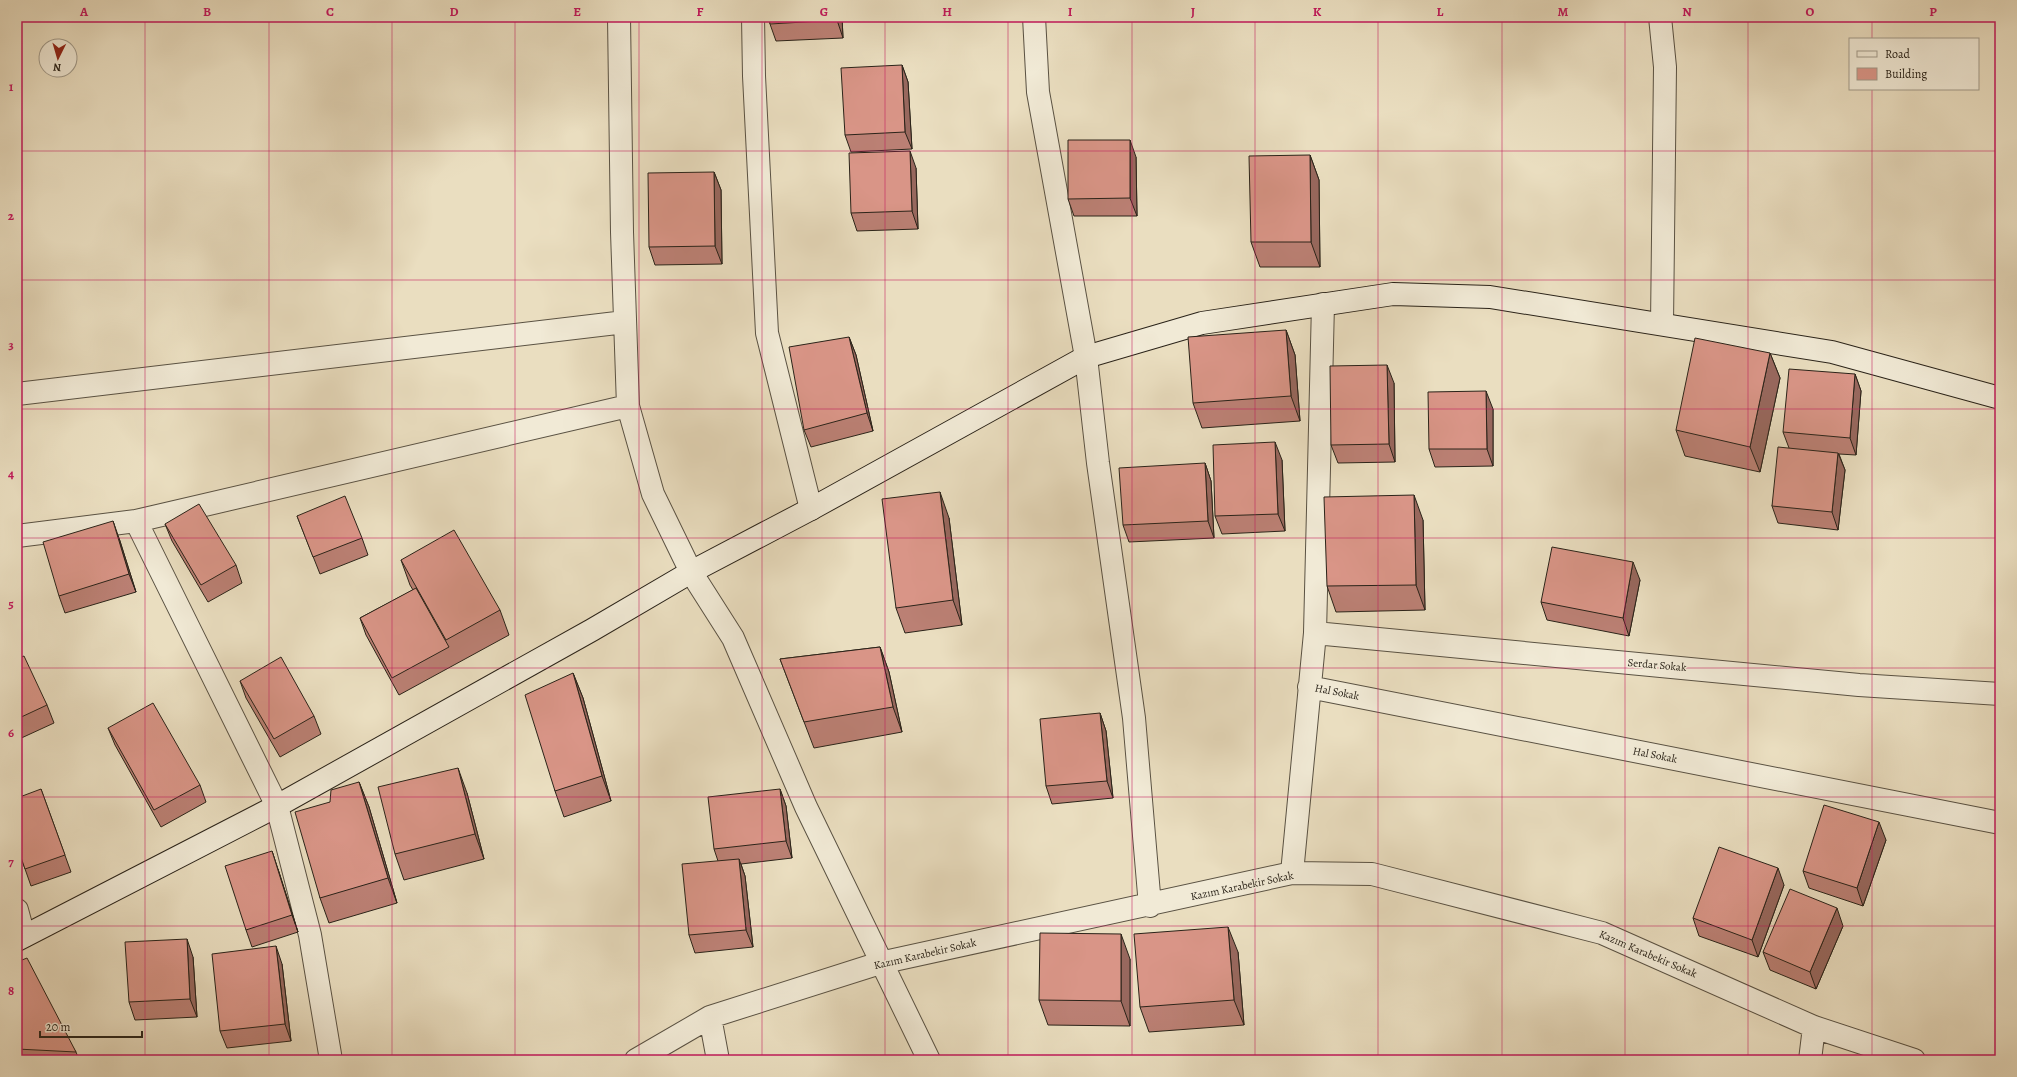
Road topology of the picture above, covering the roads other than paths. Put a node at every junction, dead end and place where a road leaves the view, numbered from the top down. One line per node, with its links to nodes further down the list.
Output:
1 (619, 17): 6 (street)
2 (753, 17): 12 (street)
3 (1034, 17): 8 (street)
4 (1660, 17): 7 (street)
5 (1323, 304): 7 (street); 8 (street); 16 (street)
6 (625, 322): 9 (street); 11 (street)
7 (1662, 324): 10 (street)
8 (1086, 357): 12 (street); 22 (street)
9 (17, 394)
10 (2000, 398)
11 (628, 406): 13 (street); 15 (street)
12 (811, 509): 15 (street)
13 (136, 521): 14 (street); 19 (street)
14 (17, 536)
15 (691, 572): 19 (street); 25 (street)
16 (1315, 633): 17 (street); 18 (street, Serdar Sokak)
17 (1309, 687): 20 (street, Hal Sokak); 21 (street)
18 (2000, 694)
19 (277, 806): 24 (street); 28 (street)
20 (2000, 823)
21 (1292, 874): 22 (street, Kazım Karabekir Sokak); 27 (street, Kazım Karabekir Sokak)
22 (1150, 906): 25 (street, Kazım Karabekir Sokak)
23 (17, 910): 24 (street)
24 (21, 938)
25 (880, 963): 26 (street, Kazım Karabekir Sokak); 31 (street)
26 (710, 1017): 29 (street, Kazım Karabekir Sokak); 30 (street)
27 (1814, 1027): 32 (street); 33 (street, Kazım Karabekir Sokak)
28 (331, 1060)
29 (636, 1060)
30 (718, 1060)
31 (929, 1060)
32 (1810, 1060)
33 (1914, 1060)

